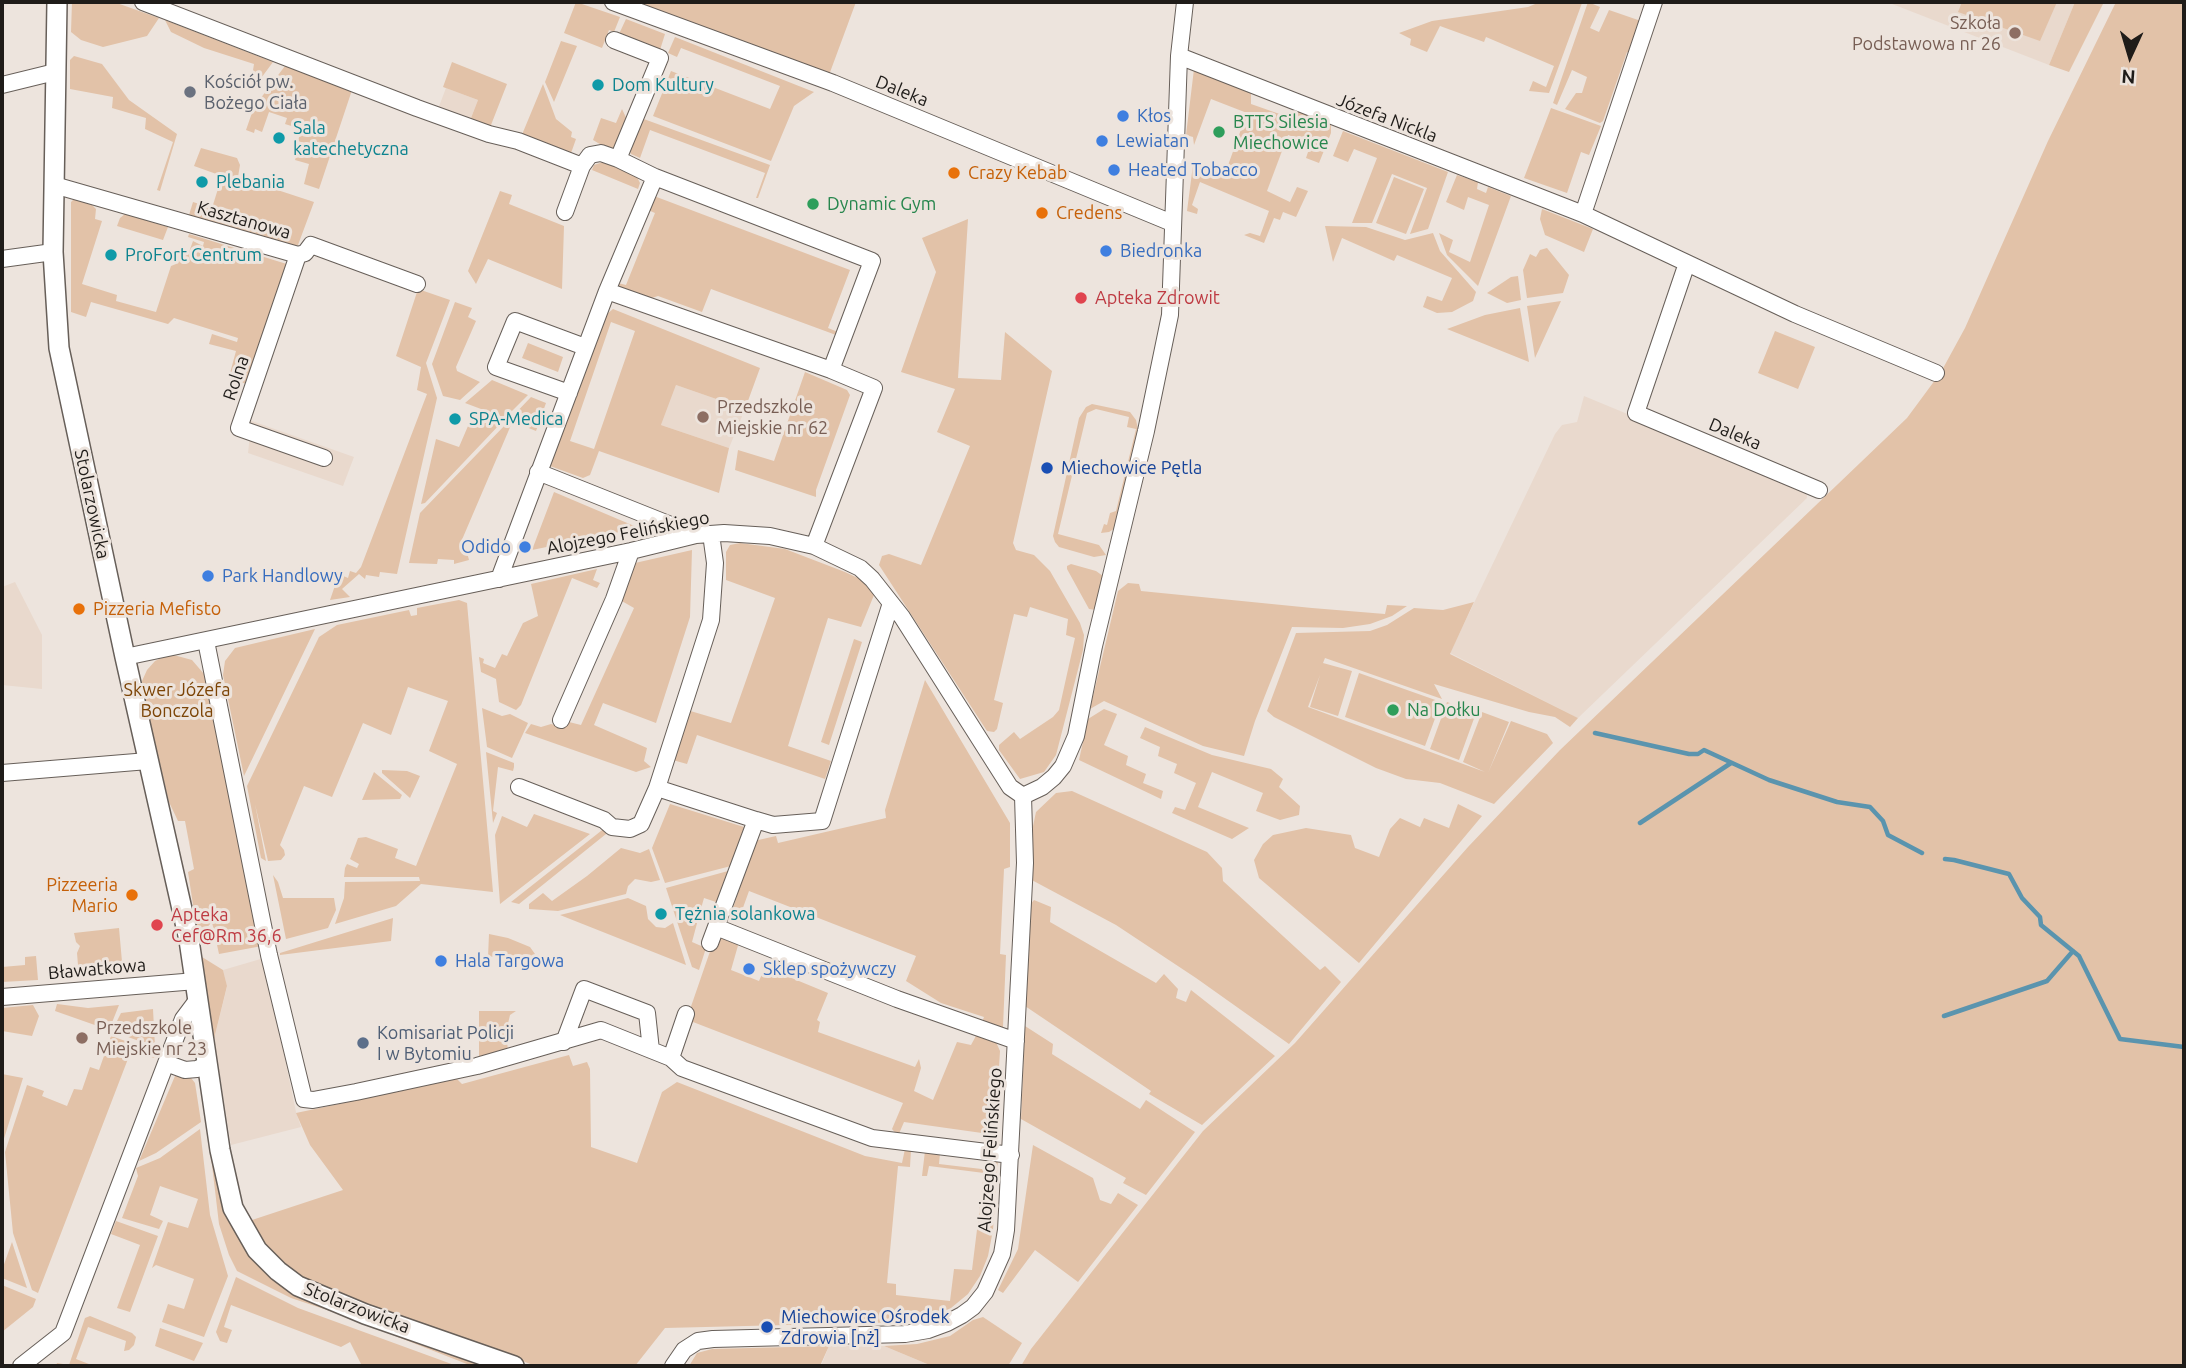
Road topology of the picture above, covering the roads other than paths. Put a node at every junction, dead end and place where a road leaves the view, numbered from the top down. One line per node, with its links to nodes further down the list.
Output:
1 (57, 2): 8 (street, Stolarzowicka)
2 (143, 2): 11 (street)
3 (613, 2): 16 (street, Daleka)
4 (1185, 2): 7 (street)
5 (1654, 2): 15 (street)
6 (614, 40): 10 (street)
7 (1179, 56): 15 (street, Józefa Nickla); 16 (street)
8 (55, 72): 9 (street); 13 (street, Stolarzowicka)
9 (2, 85)
10 (618, 159): 11 (street); 12 (street)
11 (582, 166): 14 (street)
12 (655, 177): 22 (street); 24 (street)
13 (54, 185): 17 (street, Stolarzowicka); 18 (street, Kasztanowa)
14 (565, 212)
15 (1583, 214): 20 (street, Józefa Nickla)
16 (1172, 223): 42 (street)
17 (53, 252): 19 (street); 36 (street, Stolarzowicka)
18 (298, 255): 21 (street, Kasztanowa); 27 (street, Rolna)
19 (2, 259)
20 (1688, 263): 25 (street, Józefa Nickla); 29 (street, Daleka)
21 (417, 284)
22 (607, 291): 23 (street); 24 (street)
23 (585, 347): 26 (street); 26 (street)
24 (831, 370): 31 (street)
25 (1936, 373)
26 (569, 393): 28 (street)
27 (324, 458)
28 (538, 472): 30 (street); 33 (street)
29 (1819, 490)
30 (703, 535): 31 (street, Alojzego Felińskiego); 32 (street, Alojzego Felińskiego); 41 (street)
31 (814, 546): 34 (street, Alojzego Felińskiego)
32 (631, 551): 33 (street, Alojzego Felińskiego); 37 (street)
33 (499, 579): 35 (street, Alojzego Felińskiego)
34 (891, 603): 42 (street, Alojzego Felińskiego); 43 (street)
35 (206, 641): 36 (street, Alojzego Felińskiego); 50 (street)
36 (125, 657): 38 (street, Stolarzowicka)
37 (561, 720)
38 (148, 761): 39 (street); 46 (street, Stolarzowicka)
39 (2, 773)
40 (519, 788): 41 (street)
41 (657, 788): 43 (street)
42 (1023, 796): 49 (street, Alojzego Felińskiego)
43 (756, 820): 44 (street)
44 (716, 927): 45 (street); 49 (street)
45 (710, 943)
46 (197, 990): 47 (street, Bławatkowa); 53 (street); 54 (street, Stolarzowicka)
47 (2, 997)
48 (686, 1014): 52 (street)
49 (1016, 1041): 55 (street, Alojzego Felińskiego)
50 (564, 1042): 51 (street); 51 (street)
51 (651, 1050): 52 (street)
52 (671, 1058): 55 (street)
53 (166, 1063): 54 (street); 56 (street)
54 (208, 1064): 57 (street, Stolarzowicka)
55 (1011, 1155): 58 (street, Alojzego Felińskiego)
56 (21, 1366)
57 (514, 1366)
58 (673, 1366)

